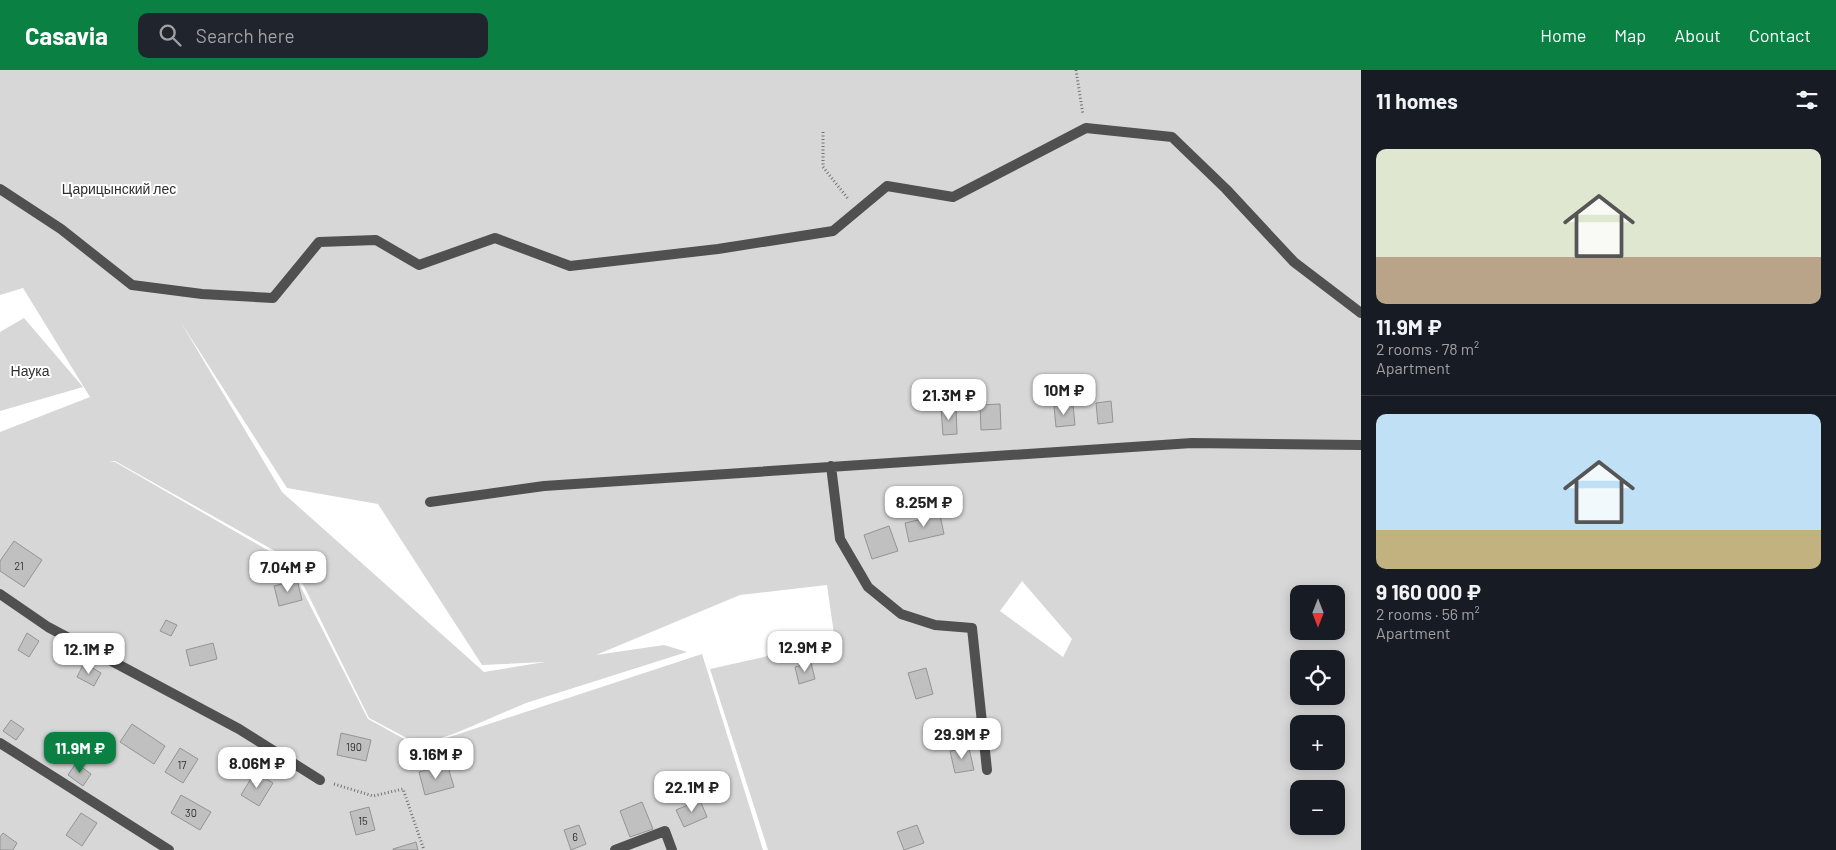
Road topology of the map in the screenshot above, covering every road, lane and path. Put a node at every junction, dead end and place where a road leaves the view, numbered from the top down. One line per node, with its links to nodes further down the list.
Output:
1 (1076, 70): 2 (path)
2 (1086, 128): 5 (lane); 6 (lane)
3 (823, 132): 5 (path)
4 (0, 189): 5 (lane)
5 (857, 211)
6 (1361, 313)
7 (1361, 444): 8 (lane)
8 (831, 466): 9 (lane); 12 (lane)
9 (430, 502)
10 (0, 594): 13 (lane)
11 (0, 742): 14 (lane)
12 (988, 770)
13 (320, 780): 15 (path)
14 (169, 850)
15 (424, 850)
16 (615, 850): 17 (lane)
17 (672, 850)

